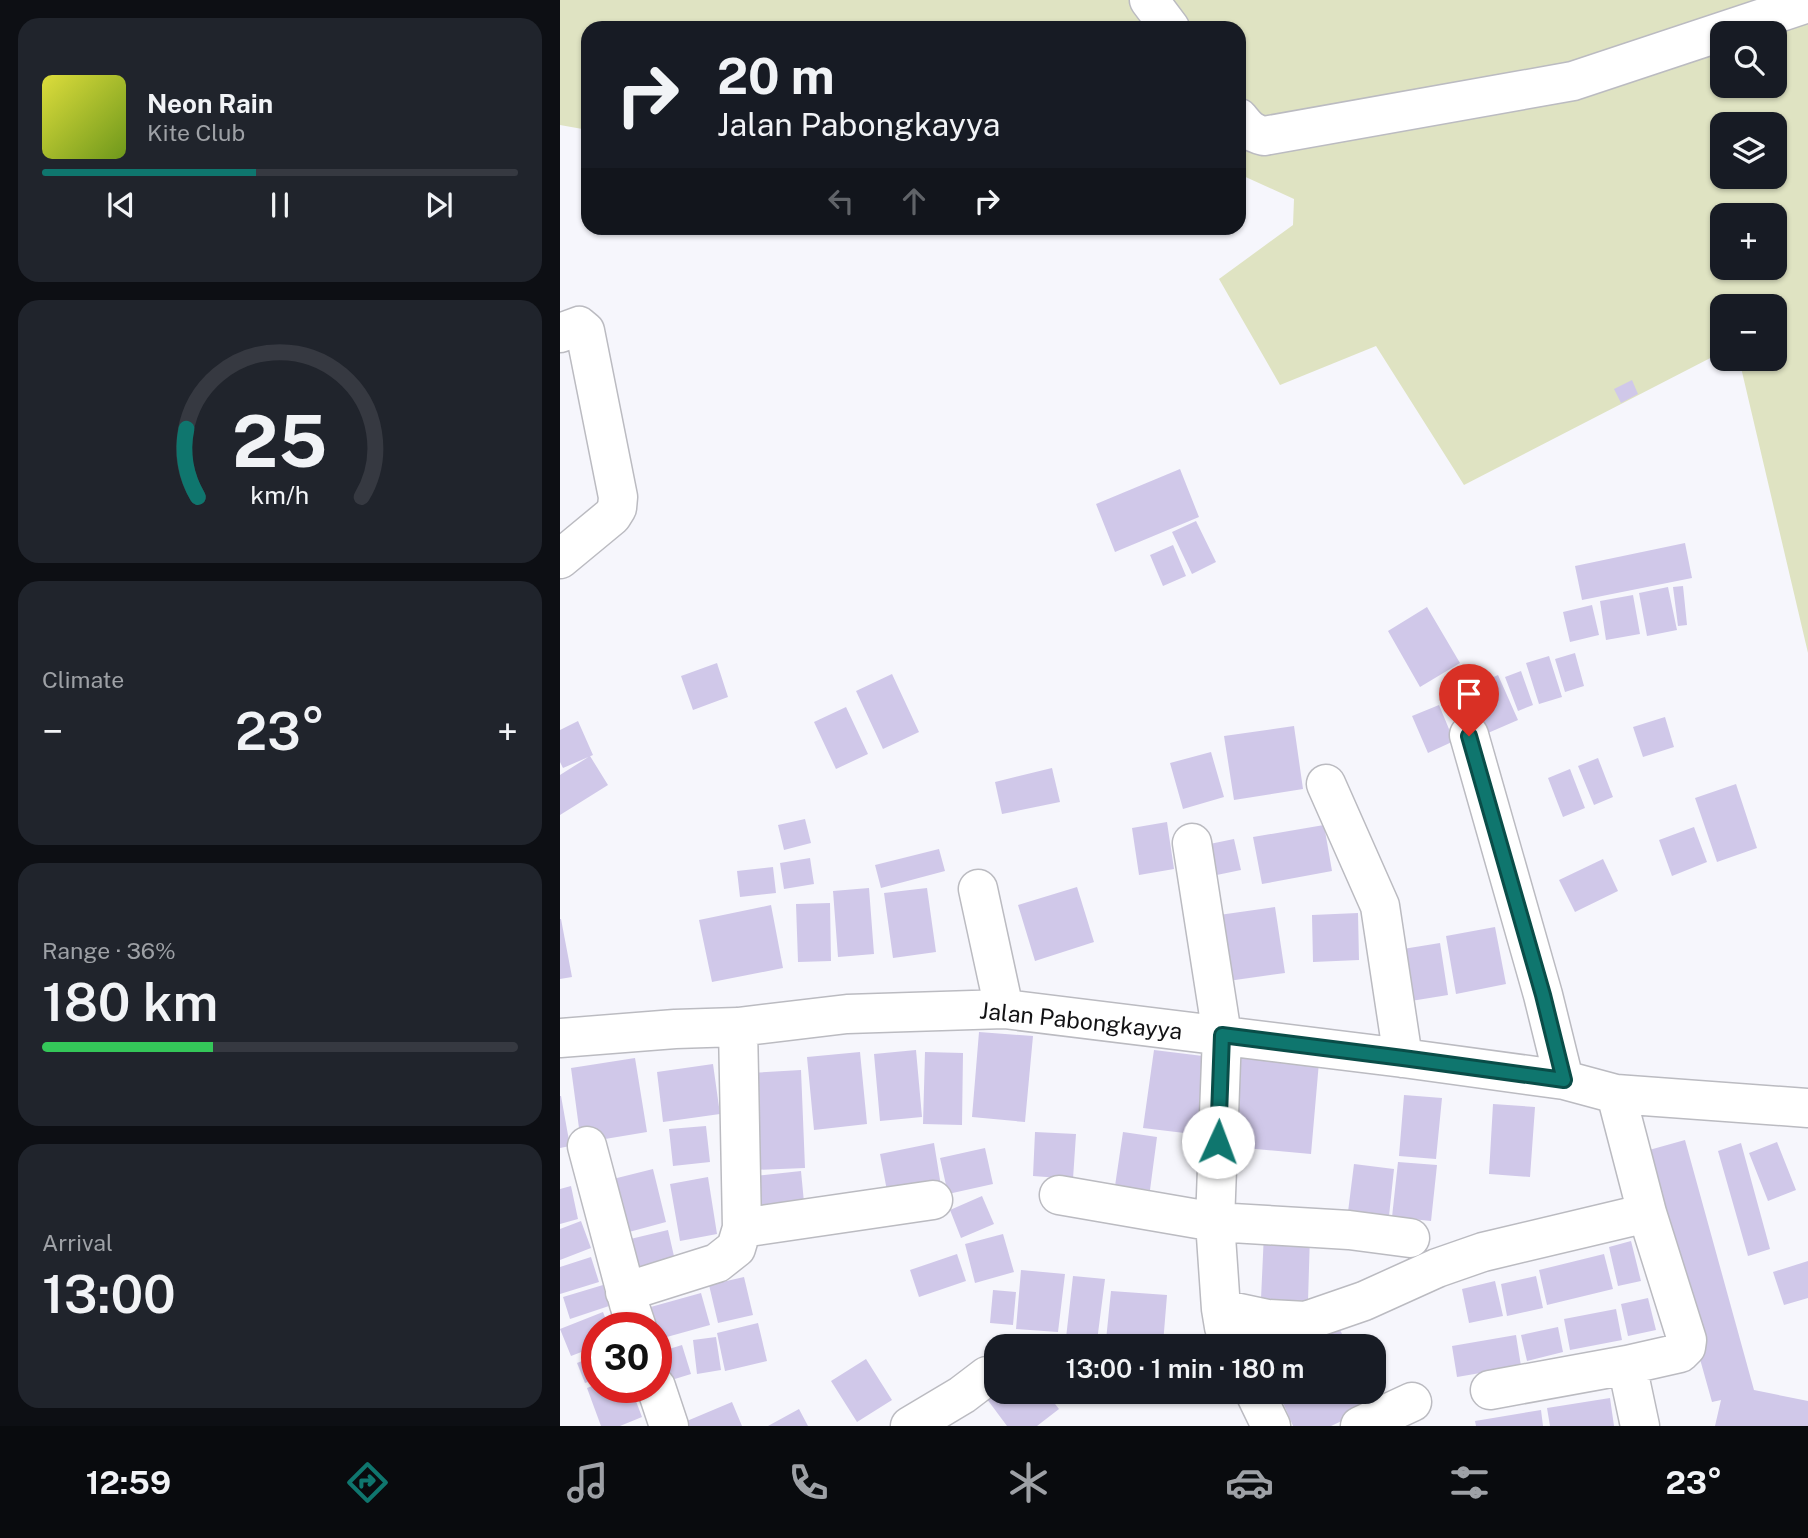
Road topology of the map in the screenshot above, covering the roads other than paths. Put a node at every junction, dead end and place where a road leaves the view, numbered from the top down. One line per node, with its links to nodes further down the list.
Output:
1 (1149, 0): 3 (street)
2 (1808, 3): 4 (street)
3 (1165, 21)
4 (1246, 126)
5 (560, 333): 6 (street)
6 (560, 559)
7 (1469, 736): 16 (street)
8 (1326, 784): 15 (street)
9 (1192, 842): 13 (street)
10 (978, 889): 11 (street)
11 (1004, 1009): 12 (street, Jalan Pabongkayya); 13 (street, Jalan Pabongkayya)
12 (738, 1027): 14 (street, Jalan Pabongkayya); 24 (street)
13 (1222, 1035): 15 (street, Jalan Pabongkayya); 23 (street)
14 (560, 1038)
15 (1403, 1058): 16 (street, Jalan Pabongkayya)
16 (1564, 1080): 17 (street, Jalan Pabongkayya)
17 (1616, 1094): 18 (street, Jalan Pabongkayya); 22 (street)
18 (1808, 1108)
19 (587, 1146): 26 (street)
20 (1059, 1195): 23 (street)
21 (933, 1200): 24 (street)
22 (1647, 1213): 27 (street); 30 (street)
23 (1215, 1222): 25 (street); 27 (street)
24 (742, 1228): 26 (street)
25 (1410, 1238)
26 (625, 1292): 28 (street)
27 (1221, 1309): 29 (street)
28 (632, 1312)
29 (1227, 1334)
30 (1627, 1365): 32 (street); 40 (street)
31 (984, 1378): 37 (street)
32 (1490, 1390)
33 (1412, 1402): 39 (street)
34 (661, 1403): 36 (street)
35 (1260, 1404): 38 (street)
36 (669, 1426)
37 (910, 1426)
38 (1271, 1426)
39 (1360, 1426)
40 (1640, 1426)

